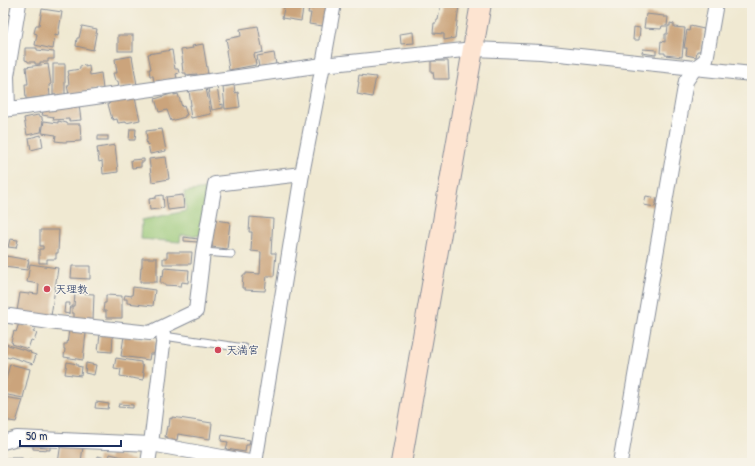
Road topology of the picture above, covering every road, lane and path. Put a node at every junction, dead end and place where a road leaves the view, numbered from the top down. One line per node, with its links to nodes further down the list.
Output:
1 (19, 3): 9 (street)
2 (334, 3): 6 (street)
3 (481, 3): 5 (street)
4 (716, 3): 7 (street)
5 (473, 49): 6 (street); 7 (street); 20 (street)
6 (324, 65): 9 (street); 10 (street)
7 (695, 68): 8 (street); 21 (street)
8 (752, 74)
9 (5, 109)
10 (302, 174): 11 (street); 19 (street)
11 (203, 252): 12 (lane); 14 (street)
12 (232, 254)
13 (3, 315): 14 (street)
14 (162, 332): 15 (lane); 17 (street)
15 (244, 348)
16 (3, 442): 17 (street)
17 (151, 444): 18 (street); 19 (street)
18 (148, 463)
19 (255, 463)
20 (401, 463)
21 (620, 463)

